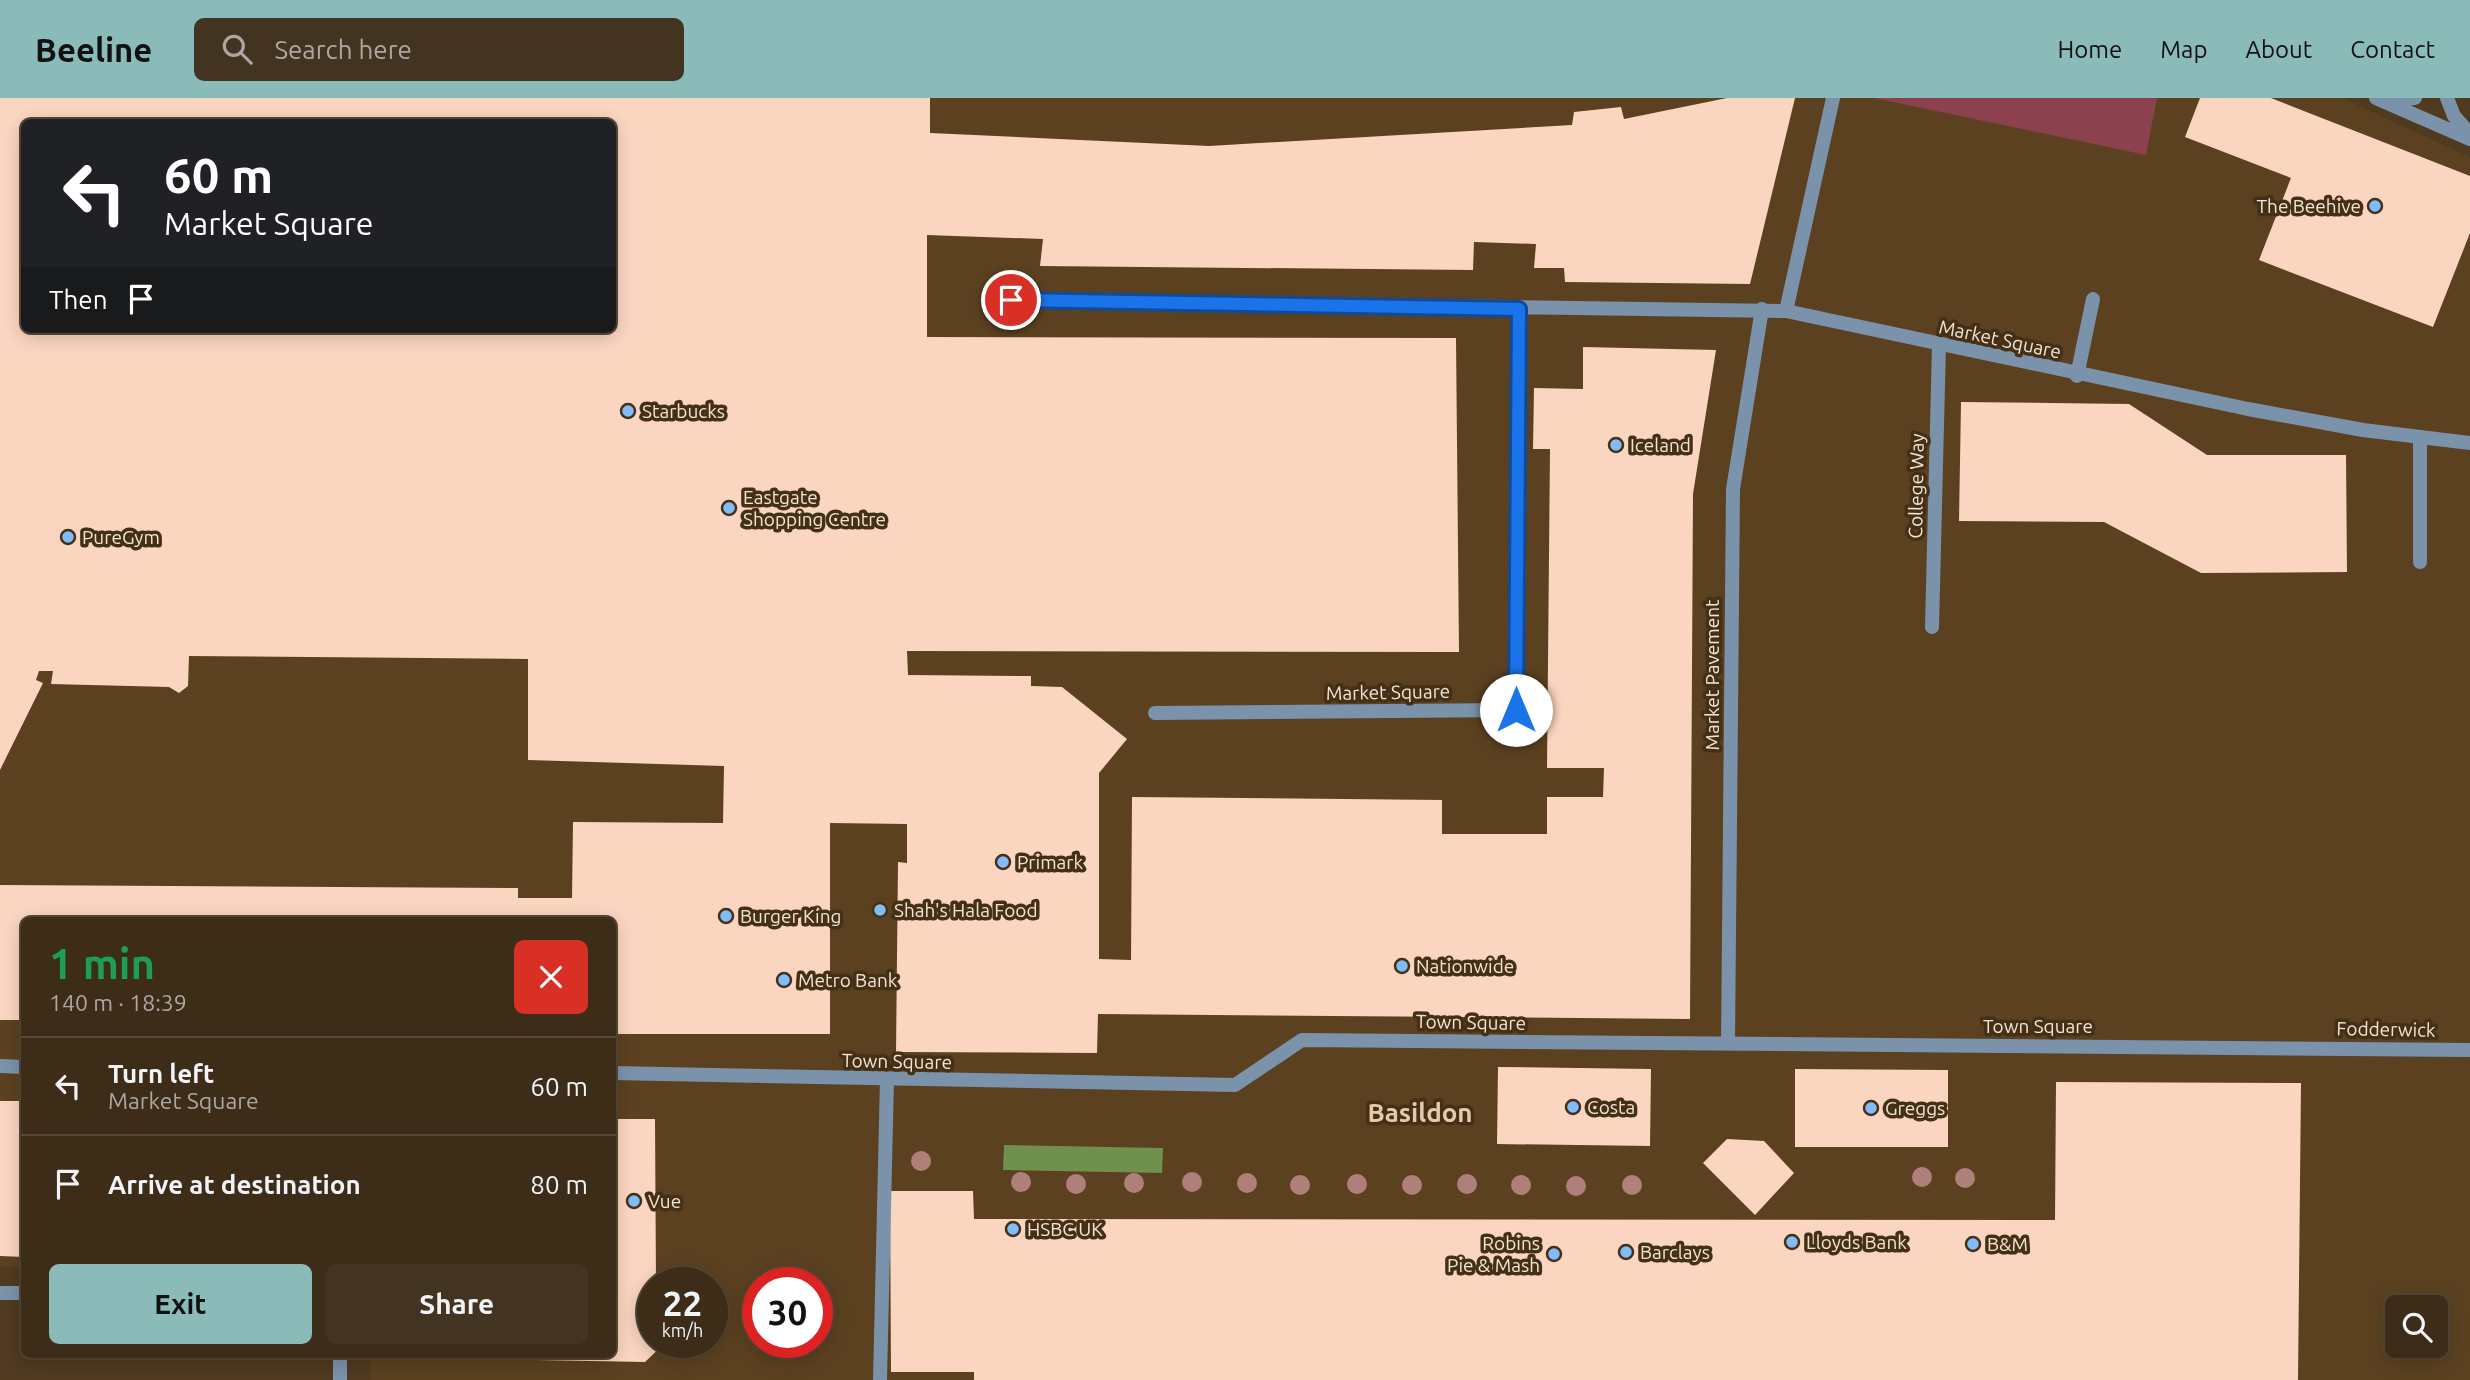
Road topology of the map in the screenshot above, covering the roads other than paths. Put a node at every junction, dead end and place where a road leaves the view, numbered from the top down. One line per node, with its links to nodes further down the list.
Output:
1 (1833, 98): 10 (street)
2 (2415, 98): 4 (street)
3 (2447, 98): 5 (street)
4 (2380, 100): 5 (street)
5 (2470, 137)
6 (2093, 299): 12 (street)
7 (1011, 300): 8 (street, Market Square)
8 (1519, 309): 9 (street, Market Square); 17 (street, Market Square)
9 (1762, 309): 10 (street, Market Square); 18 (street, Market Pavement)
10 (1786, 311): 11 (street, Market Square)
11 (1939, 345): 12 (street, Market Square); 16 (street, College Way)
12 (2077, 376): 13 (street, Market Square)
13 (2420, 437): 14 (street, Market Square); 15 (street)
14 (2470, 443)
15 (2420, 562)
16 (1932, 628)
17 (1155, 713)
18 (1728, 1044): 19 (street, Town Square); 24 (street, Town Square)
19 (2301, 1047): 20 (street, Fodderwick)
20 (2470, 1050)
21 (0, 1066): 22 (street)
22 (21, 1066)
23 (616, 1073): 24 (street, Town Square)
24 (887, 1080): 29 (street)
25 (0, 1293): 26 (street)
26 (21, 1293)
27 (340, 1358): 28 (street)
28 (340, 1380)
29 (880, 1380)

